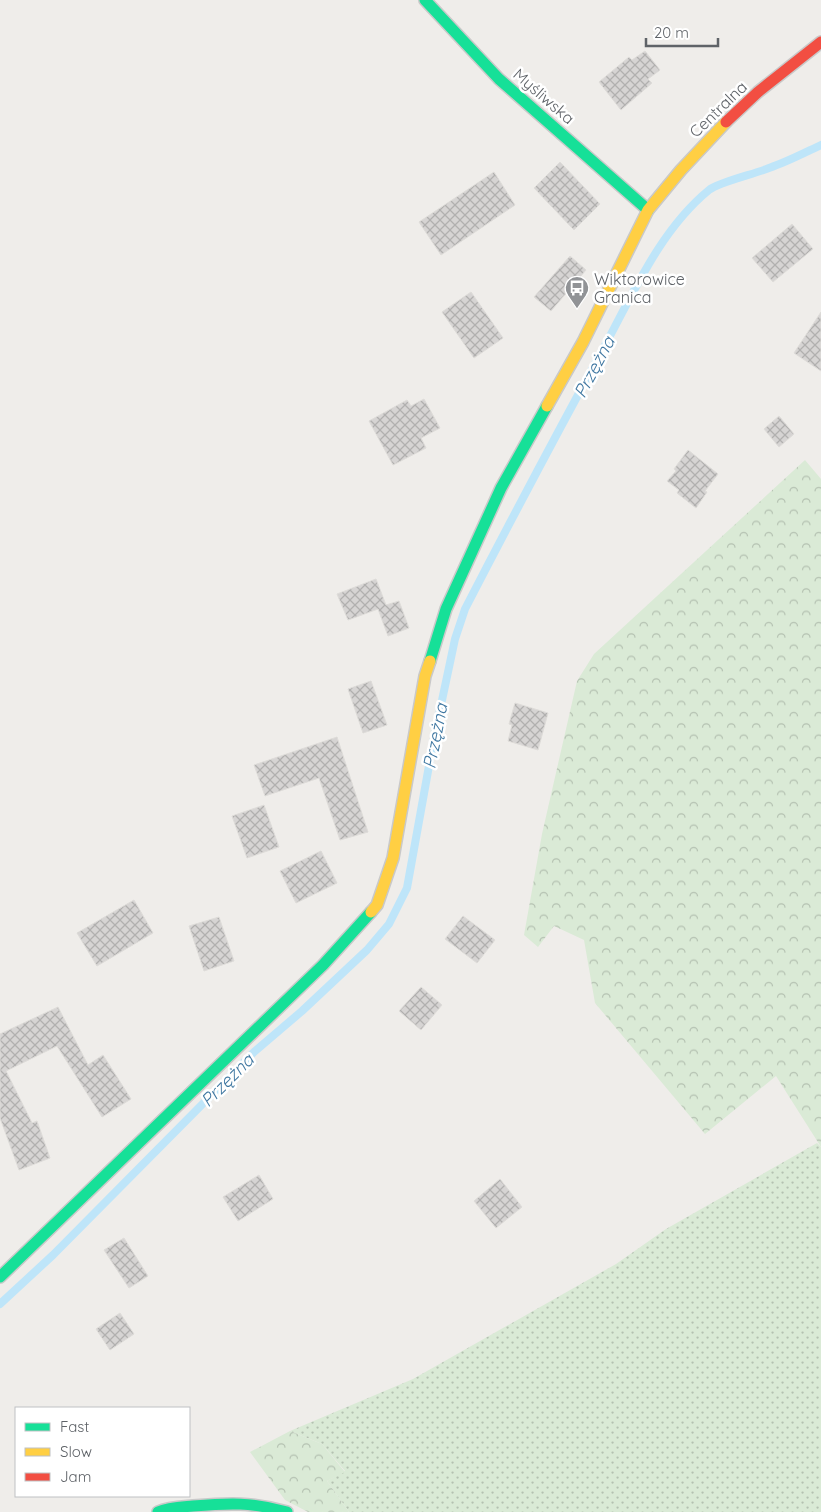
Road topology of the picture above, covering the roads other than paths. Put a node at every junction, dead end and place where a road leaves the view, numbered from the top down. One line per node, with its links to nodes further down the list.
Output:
1 (425, 0): 3 (street, Myśliwska)
2 (821, 42): 3 (street, Centralna)
3 (648, 210): 4 (street, Centralna)
4 (0, 1277)
5 (158, 1512): 6 (street)
6 (287, 1512)

